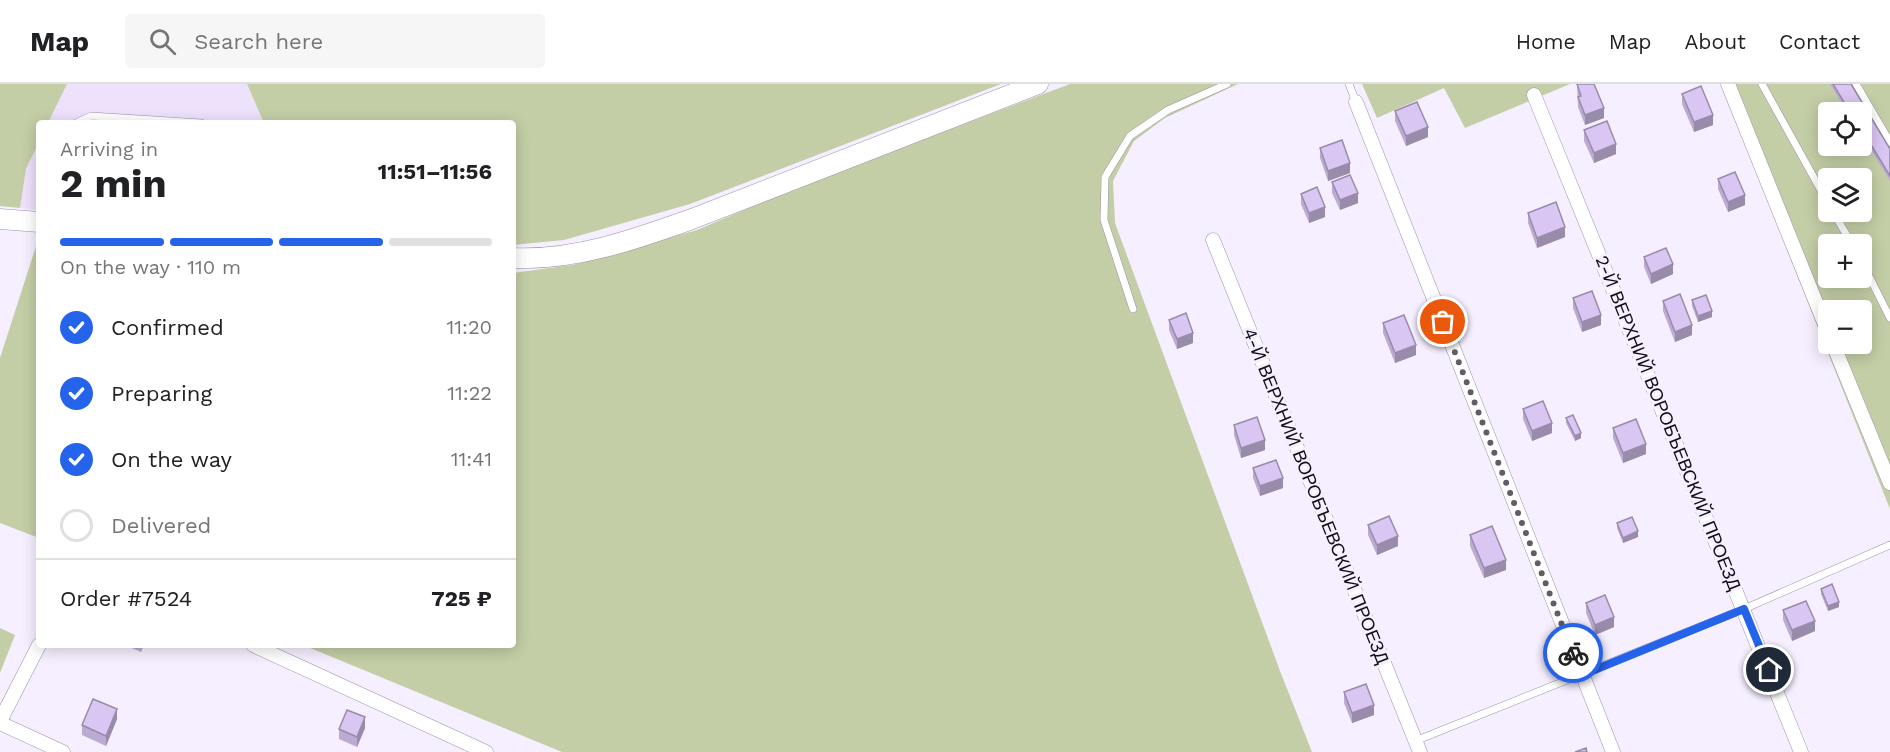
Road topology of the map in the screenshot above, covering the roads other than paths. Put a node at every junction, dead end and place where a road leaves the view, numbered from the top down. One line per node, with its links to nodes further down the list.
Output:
1 (1038, 84): 16 (street)
2 (1227, 84): 19 (lane)
3 (1349, 84): 8 (lane)
4 (1728, 84): 18 (street)
5 (1762, 84): 12 (lane)
6 (1856, 84): 11 (lane)
7 (1532, 89): 24 (street, 2-Й ВЕРХНИЙ ВОРОБЪЕВСКИЙ ПРОЕЗД)
8 (1356, 102): 27 (street)
9 (84, 120): 10 (lane)
10 (146, 120)
11 (1890, 142)
12 (1818, 185)
13 (0, 219): 14 (street)
14 (36, 222)
15 (1213, 240): 29 (street, 4-Й ВЕРХНИЙ ВОРОБЪЕВСКИЙ ПРОЕЗД)
16 (516, 258)
17 (1872, 282): 20 (lane)
18 (1818, 307)
19 (1133, 309)
20 (1890, 318)
21 (1837, 354): 22 (street)
22 (1890, 483)
23 (1890, 546): 24 (lane)
24 (1744, 609): 27 (lane); 33 (street, 2-Й ВЕРХНИЙ ВОРОБЪЕВСКИЙ ПРОЕЗД)
25 (37, 648): 28 (street)
26 (260, 648): 31 (street)
27 (1582, 675): 29 (lane); 32 (street)
28 (0, 722): 30 (street)
29 (1418, 747)
30 (63, 752)
31 (486, 752)
32 (1613, 752)
33 (1801, 752)

